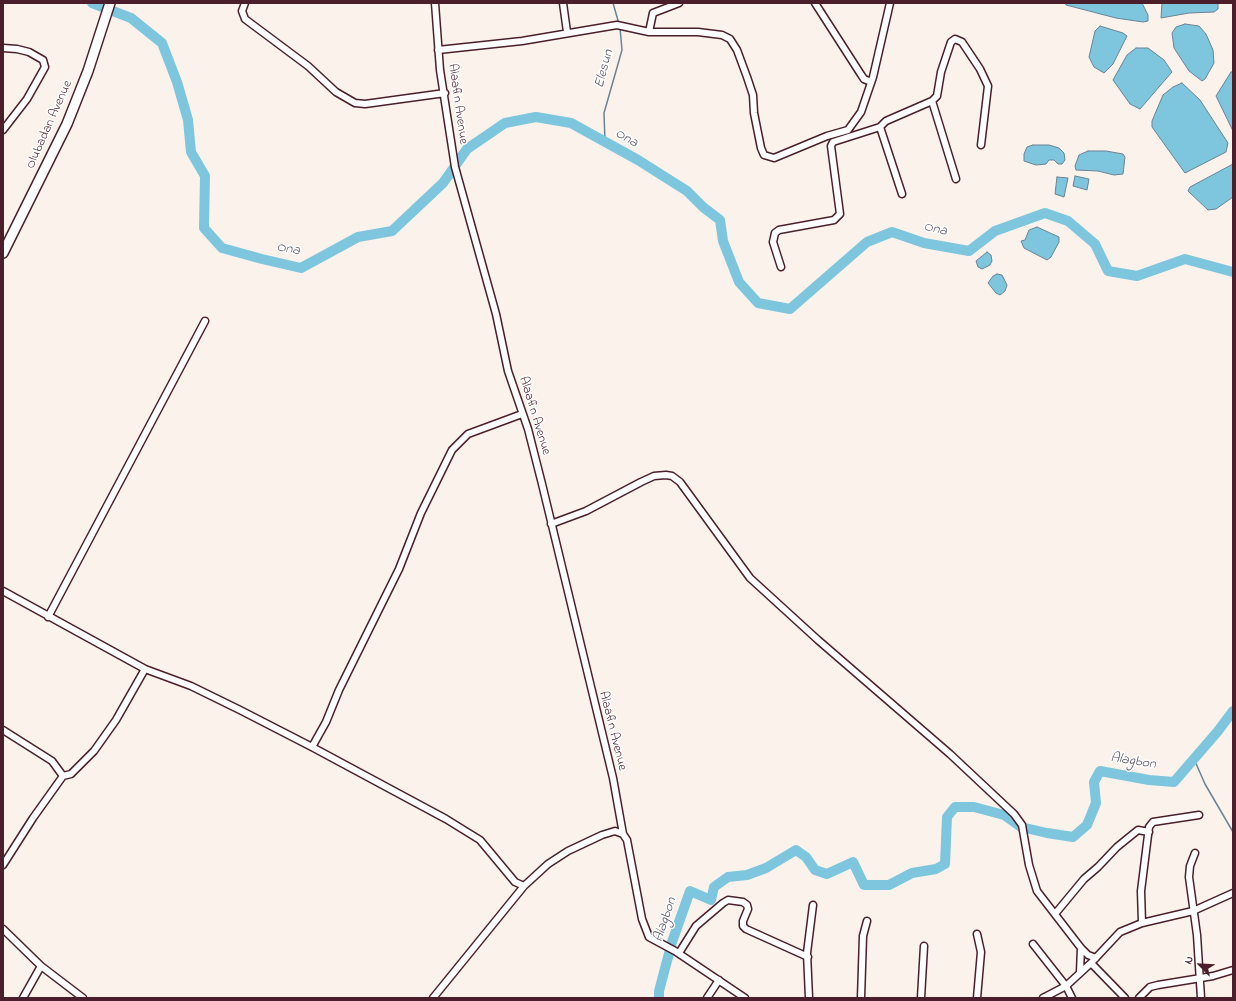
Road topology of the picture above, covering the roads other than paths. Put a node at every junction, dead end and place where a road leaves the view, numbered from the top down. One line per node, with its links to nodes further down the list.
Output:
1 (110, 3): 22 (street, Olubadan Avenue)
2 (245, 3): 13 (street)
3 (435, 3): 11 (street, Alaafin Avenue)
4 (563, 3): 8 (street)
5 (679, 3): 9 (street)
6 (816, 3): 12 (street)
7 (890, 3): 12 (street)
8 (567, 32): 9 (street); 11 (street)
9 (649, 32): 15 (street)
10 (3, 48): 17 (street)
11 (438, 50): 13 (street, Alaafin Avenue)
12 (871, 82): 15 (street)
13 (444, 93): 25 (street, Alaafin Avenue)
14 (932, 100): 16 (street); 19 (street); 20 (street)
15 (851, 125): 18 (street)
16 (880, 127): 18 (street); 21 (street)
17 (3, 130)
18 (858, 135): 23 (street)
19 (981, 145)
20 (956, 179)
21 (902, 194)
22 (4, 249)
23 (781, 267)
24 (205, 321): 28 (street)
25 (522, 414): 26 (street, Alaafin Avenue); 31 (street)
26 (551, 524): 35 (street, Alaafin Avenue); 42 (street)
27 (3, 591): 28 (street)
28 (48, 617): 29 (street)
29 (145, 669): 31 (street); 32 (street)
30 (3, 730): 32 (street)
31 (312, 746): 38 (street)
32 (63, 776): 37 (street)
33 (1199, 815): 34 (street)
34 (1149, 832): 42 (street); 44 (street)
35 (623, 834): 38 (street); 50 (street, Alaafin Avenue)
36 (1195, 853): 41 (street)
37 (3, 866)
38 (524, 886): 61 (street)
39 (1233, 893): 41 (street)
40 (813, 905): 51 (street)
41 (1193, 912): 44 (street); 56 (street)
42 (1055, 914): 49 (street)
43 (867, 921): 65 (street)
44 (1142, 923): 52 (street)
45 (3, 929): 53 (street)
46 (977, 934): 67 (street)
47 (1034, 944): 58 (street)
48 (924, 946): 66 (street)
49 (1081, 948): 52 (street); 55 (street)
50 (677, 952): 51 (street); 57 (street, Alaafin Avenue)
51 (808, 957): 64 (street)
52 (1094, 961): 55 (street); 70 (street)
53 (41, 966): 59 (street); 60 (street)
54 (1233, 970): 56 (street)
55 (1080, 972): 58 (street)
56 (1199, 977): 71 (street); 72 (street)
57 (719, 980): 62 (street); 63 (street, Alaafin Avenue)
58 (1066, 986): 68 (street); 69 (street)
59 (23, 998)
60 (83, 998)
61 (433, 998)
62 (707, 998)
63 (745, 998)
64 (809, 998)
65 (861, 998)
66 (921, 998)
67 (977, 998)
68 (1043, 998)
69 (1072, 998)
70 (1125, 998)
71 (1139, 998)
72 (1201, 998)

